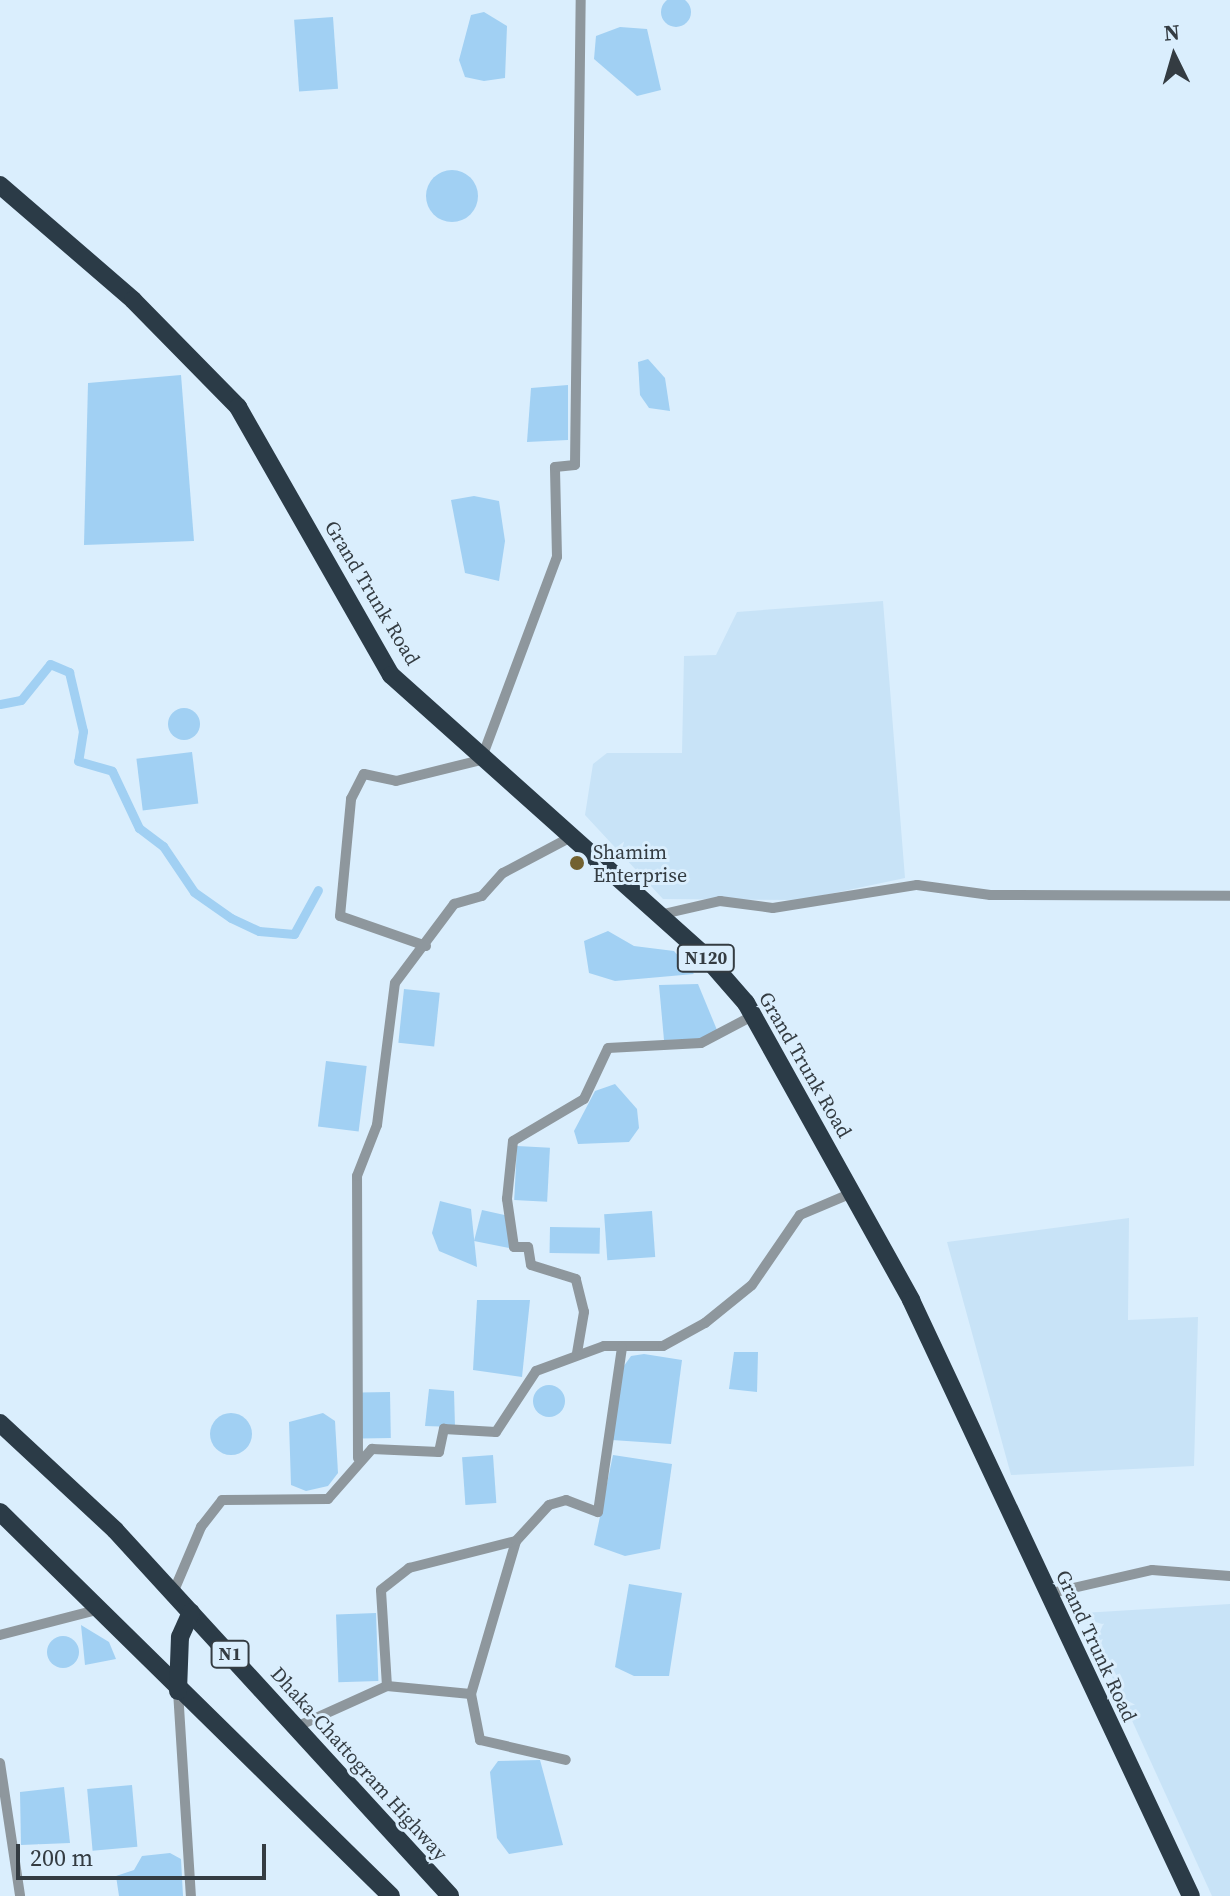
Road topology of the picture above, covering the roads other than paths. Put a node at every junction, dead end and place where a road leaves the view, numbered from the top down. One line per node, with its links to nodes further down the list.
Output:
1 (581, 0): 3 (street)
2 (0, 185): 3 (highway, Grand Trunk Road / N120)
3 (481, 760): 4 (highway, Grand Trunk Road / N120); 7 (street)
4 (573, 836): 6 (highway, Grand Trunk Road / N120); 7 (street)
5 (1230, 896): 6 (street)
6 (654, 916): 8 (highway, Grand Trunk Road / N120)
7 (426, 946): 13 (street)
8 (754, 1015): 9 (highway, Grand Trunk Road / N120); 11 (street)
9 (852, 1193): 10 (street); 18 (highway, Grand Trunk Road / N120)
10 (622, 1348): 11 (street); 15 (street)
11 (577, 1353): 13 (street)
12 (0, 1423): 17 (highway, Dhaka-Chattogram Highway / N1)
13 (358, 1458): 17 (street)
14 (0, 1512): 19 (highway)
15 (516, 1541): 22 (street); 24 (street)
16 (1230, 1576): 18 (street)
17 (173, 1593): 20 (highway, Dhaka-Chattogram Highway / N1)
18 (1047, 1594): 33 (highway, Grand Trunk Road / N120)
19 (97, 1610): 21 (street); 23 (highway)
20 (191, 1612): 23 (highway); 25 (highway, Dhaka-Chattogram Highway / N1)
21 (0, 1635)
22 (387, 1686): 24 (street); 25 (street)
23 (178, 1691): 30 (street); 31 (highway)
24 (471, 1694): 26 (street)
25 (296, 1727): 32 (highway, Dhaka-Chattogram Highway / N1)
26 (566, 1760)
27 (0, 1763): 28 (street)
28 (3, 1783): 29 (street)
29 (20, 1896)
30 (191, 1896)
31 (391, 1896)
32 (450, 1896)
33 (1191, 1896)

